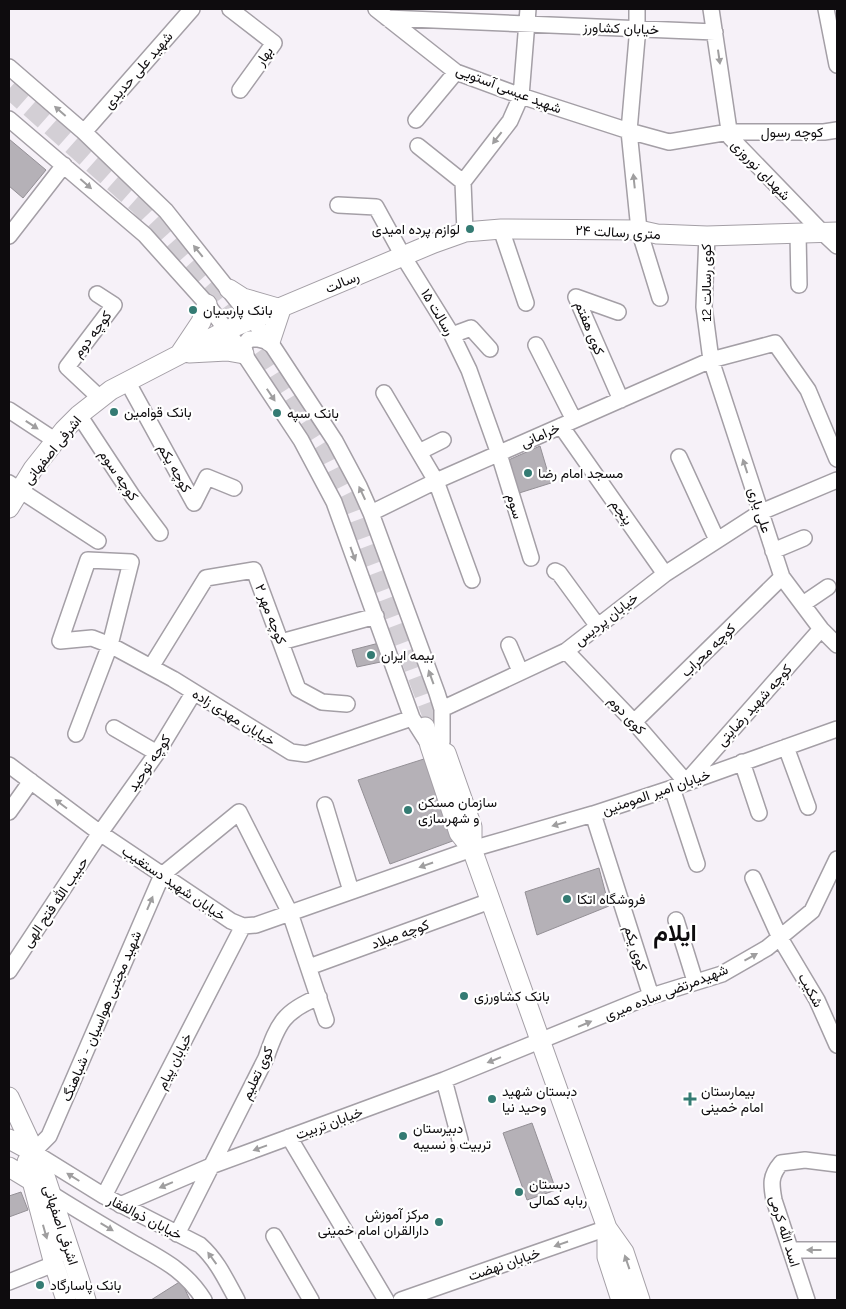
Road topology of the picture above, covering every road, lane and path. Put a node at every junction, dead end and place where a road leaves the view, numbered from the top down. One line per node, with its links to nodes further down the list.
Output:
1 (192, 9): 20 (street, شهید علی حدیدی)
2 (230, 9): 15 (street, بهار)
3 (528, 9): 9 (street)
4 (637, 9): 10 (street)
5 (711, 9): 11 (street, شهدای نوروزی)
6 (826, 9): 12 (street)
7 (382, 13): 8 (street, خیابان کشاورز); 14 (street, شهید عیسی آستویی)
8 (486, 16): 9 (street, خیابان کشاورز)
9 (527, 24): 10 (street, خیابان کشاورز); 16 (street)
10 (637, 29): 11 (street, خیابان کشاورز); 21 (street)
11 (715, 32): 22 (street, شهدای نوروزی, one-way to 22)
12 (837, 65)
13 (9, 67): 20 (street, one-way to 13)
14 (456, 72): 16 (street, شهید عیسی آستویی); 18 (street)
15 (240, 90)
16 (521, 96): 21 (street, شهید عیسی آستویی); 25 (street, one-way to 25)
17 (9, 119): 24 (street)
18 (416, 120)
19 (837, 130): 22 (street, کوچه رسول)
20 (84, 132): 37 (street, one-way to 20)
21 (629, 132): 22 (street, کوچه رسول); 28 (street, one-way to 21)
22 (729, 132): 30 (street, شهدای نوروزی)
23 (418, 146): 25 (street)
24 (64, 165): 32 (street); 41 (street, one-way to 41)
25 (463, 182): 29 (street)
26 (338, 204): 35 (street, رسالت ۱۵)
27 (501, 229): 28 (main road, ۲۴ متری رسالت); 29 (main road, ۲۴ متری رسالت); 40 (street)
28 (639, 230): 33 (main road, ۲۴ متری رسالت); 39 (street)
29 (465, 232): 35 (main road, ۲۴ متری رسالت)
30 (829, 232): 31 (main road, ۲۴ متری رسالت); 34 (street, شهدای نوروزی)
31 (798, 233): 33 (main road, ۲۴ متری رسالت); 36 (street)
32 (9, 236)
33 (707, 236): 52 (street, کوی رسالت 12)
34 (837, 246)
35 (403, 256): 42 (main road, رسالت); 46 (street, رسالت ۱۵)
36 (799, 285)
37 (229, 289): 41 (street); 42 (main road); 44 (street)
38 (97, 294): 55 (street, کوچه دوم)
39 (660, 298)
40 (526, 303)
41 (207, 304): 45 (street); 50 (main road)
42 (281, 308): 44 (main road, رسالت); 47 (main road)
43 (618, 312): 56 (street, کوی هفتم)
44 (253, 320): 45 (main road, رسالت); 47 (street)
45 (227, 330): 50 (main road, اشرفی اصفهانی); 51 (street)
46 (452, 336): 49 (street); 63 (street, رسالت ۱۵)
47 (270, 342): 51 (street); 72 (street, one-way to 47)
48 (536, 345): 59 (street, پنجم)
49 (490, 348)
50 (180, 353): 51 (main road); 53 (main road, اشرفی اصفهانی)
51 (244, 354): 85 (street, one-way to 85)
52 (711, 360): 56 (street, خرامانی); 65 (street, خرامانی); 71 (street, علی یاری, one-way to 52)
53 (127, 381): 55 (main road, اشرفی اصفهانی); 69 (street, کوچه یکم)
54 (384, 393): 62 (street)
55 (100, 398): 58 (main road, اشرفی اصفهانی)
56 (620, 400): 59 (street, خرامانی)
57 (9, 410): 61 (street, one-way to 61)
58 (79, 415): 61 (main road, اشرفی اصفهانی); 73 (street, کوچه سوم)
59 (567, 423): 63 (street, خرامانی); 80 (street, پنجم)
60 (443, 440): 62 (street)
61 (56, 441): 68 (main road, اشرفی اصفهانی)
62 (419, 452): 67 (street)
63 (499, 454): 67 (street, خرامانی); 78 (street, سوم)
64 (679, 457): 75 (street)
65 (837, 459)
66 (837, 480): 71 (street, خیابان پردیس)
67 (436, 481): 72 (street, خرامانی); 82 (street)
68 (14, 487): 70 (main road, اشرفی اصفهانی); 76 (street)
69 (234, 488)
70 (9, 508)
71 (761, 512): 75 (street, خیابان پردیس); 77 (street, علی یاری)
72 (371, 513): 97 (street, one-way to 72)
73 (160, 533)
74 (804, 538): 77 (street)
75 (717, 540): 80 (street, خیابان پردیس)
76 (98, 541)
77 (773, 551): 81 (street, علی یاری)
78 (532, 558)
79 (555, 571): 86 (street)
80 (665, 574): 86 (street, خیابان پردیس)
81 (782, 577): 84 (street, علی یاری); 98 (street, کوچه محراب)
82 (472, 580)
83 (828, 587): 84 (street)
84 (803, 604): 87 (street, علی یاری)
85 (376, 616): 88 (street); 97 (street)
86 (597, 625): 92 (street, خیابان پردیس)
87 (822, 629): 91 (street, علی یاری); 107 (street, کوچه شهید رضایتی)
88 (281, 642): 93 (street, کوچه مهر ۲); 96 (street, کوچه مهر ۲)
89 (110, 645): 89 (street, خیابان مهدی زاده); 93 (street, خیابان مهدی زاده); 101 (street)
90 (509, 645): 94 (street)
91 (837, 645)
92 (566, 651): 94 (street, خیابان پردیس); 98 (street, کوی دوم)
93 (150, 667): 95 (street, خیابان مهدی زاده)
94 (520, 672): 97 (street, خیابان پردیس)
95 (194, 692): 97 (street, خیابان مهدی زاده); 103 (street, کوچه توحید)
96 (347, 704)
97 (429, 719): 115 (main road)
98 (634, 722): 107 (street, کوی دوم)
99 (114, 728): 103 (street)
100 (837, 729): 102 (street, خیابان امیر المومنین)
101 (76, 734)
102 (786, 747): 104 (street, خیابان امیر المومنین); 110 (street)
103 (157, 753): 114 (street, کوچه توحید)
104 (742, 762): 107 (street, خیابان امیر المومنین); 112 (street)
105 (9, 765): 106 (street, خیابان شهید دستغیب)
106 (31, 781): 111 (street); 114 (street, خیابان شهید دستغیب, one-way to 106)
107 (686, 782): 108 (street, خیابان امیر المومنین)
108 (672, 788): 113 (street, خیابان امیر المومنین); 117 (street)
109 (325, 805): 120 (street)
110 (808, 807)
111 (9, 812)
112 (759, 813)
113 (593, 814): 115 (street, خیابان امیر المومنین, one-way to 115); 130 (street, کوی یکم)
114 (100, 833): 118 (street, خیابان شهید دستغیب); 127 (street, حبیب الله فتح الهی)
115 (472, 849): 120 (street, one-way to 120); 121 (main road)
116 (836, 863): 125 (street, شهیدمرتضی ساده میری)
117 (698, 864)
118 (162, 875): 122 (street); 124 (street, خیابان شهید دستغیب); 139 (street, شهید مجتبی هواسیان - شباهنگ, one-way to 118)
119 (753, 878): 125 (street, شکیب)
120 (351, 890): 122 (street)
121 (490, 901): 126 (street, کوچه میلاد); 132 (main road)
122 (290, 912): 124 (street); 126 (street)
123 (676, 920): 128 (street)
124 (243, 926): 145 (street, خیابان پیام)
125 (780, 938): 128 (street, شهیدمرتضی ساده میری, one-way to 125); 133 (street, شکیب)
126 (309, 967): 129 (street)
127 (9, 971)
128 (695, 981): 130 (street, شهیدمرتضی ساده میری)
129 (320, 997): 131 (street); 141 (street, کوی تعلیم)
130 (660, 998): 132 (street, شهیدمرتضی ساده میری, one-way to 130)
131 (326, 1020)
132 (540, 1042): 134 (street, خیابان تربیت, one-way to 134); 147 (main road)
133 (837, 1045)
134 (444, 1080): 136 (street, خیابان تربیت); 138 (street)
135 (9, 1097): 139 (main road, اشرفی اصفهانی)
136 (289, 1137): 141 (street, خیابان تربیت, one-way to 141); 159 (street)
137 (9, 1139): 139 (main road)
138 (460, 1140)
139 (33, 1152): 143 (main road, اشرفی اصفهانی); 144 (main road, اشرفی اصفهانی); 145 (street, خیابان ذوالفقار, one-way to 139)
140 (837, 1164): 150 (street, اسد الله کرمی)
141 (211, 1166): 146 (street, خیابان تربیت, one-way to 146); 148 (street, کوی تعلیم)
142 (9, 1168): 143 (main road)
143 (32, 1181): 144 (street, خیابان ذوالفقار); 152 (main road, اشرفی اصفهانی, one-way to 152)
144 (51, 1193): 155 (main road, اشرفی اصفهانی); 156 (street, خیابان ذوالفقار, one-way to 156)
145 (104, 1196): 146 (street, خیابان ذوالفقار)
146 (120, 1205): 148 (street, خیابان ذوالفقار)
147 (606, 1228): 160 (street, خیابان نهضت, one-way to 160); 161 (main road); 162 (main road, one-way to 147)
148 (178, 1234): 157 (street, خیابان ذوالفقار, one-way to 148)
149 (274, 1236): 158 (street)
150 (791, 1250): 151 (street, one-way to 150); 163 (street, اسد الله کرمی)
151 (837, 1250)
152 (54, 1264): 153 (street); 154 (main road, اشرفی اصفهانی)
153 (9, 1282)
154 (66, 1300)
155 (86, 1300)
156 (204, 1300)
157 (237, 1300)
158 (311, 1300)
159 (386, 1300)
160 (402, 1300)
161 (620, 1300)
162 (640, 1300)
163 (806, 1300)

